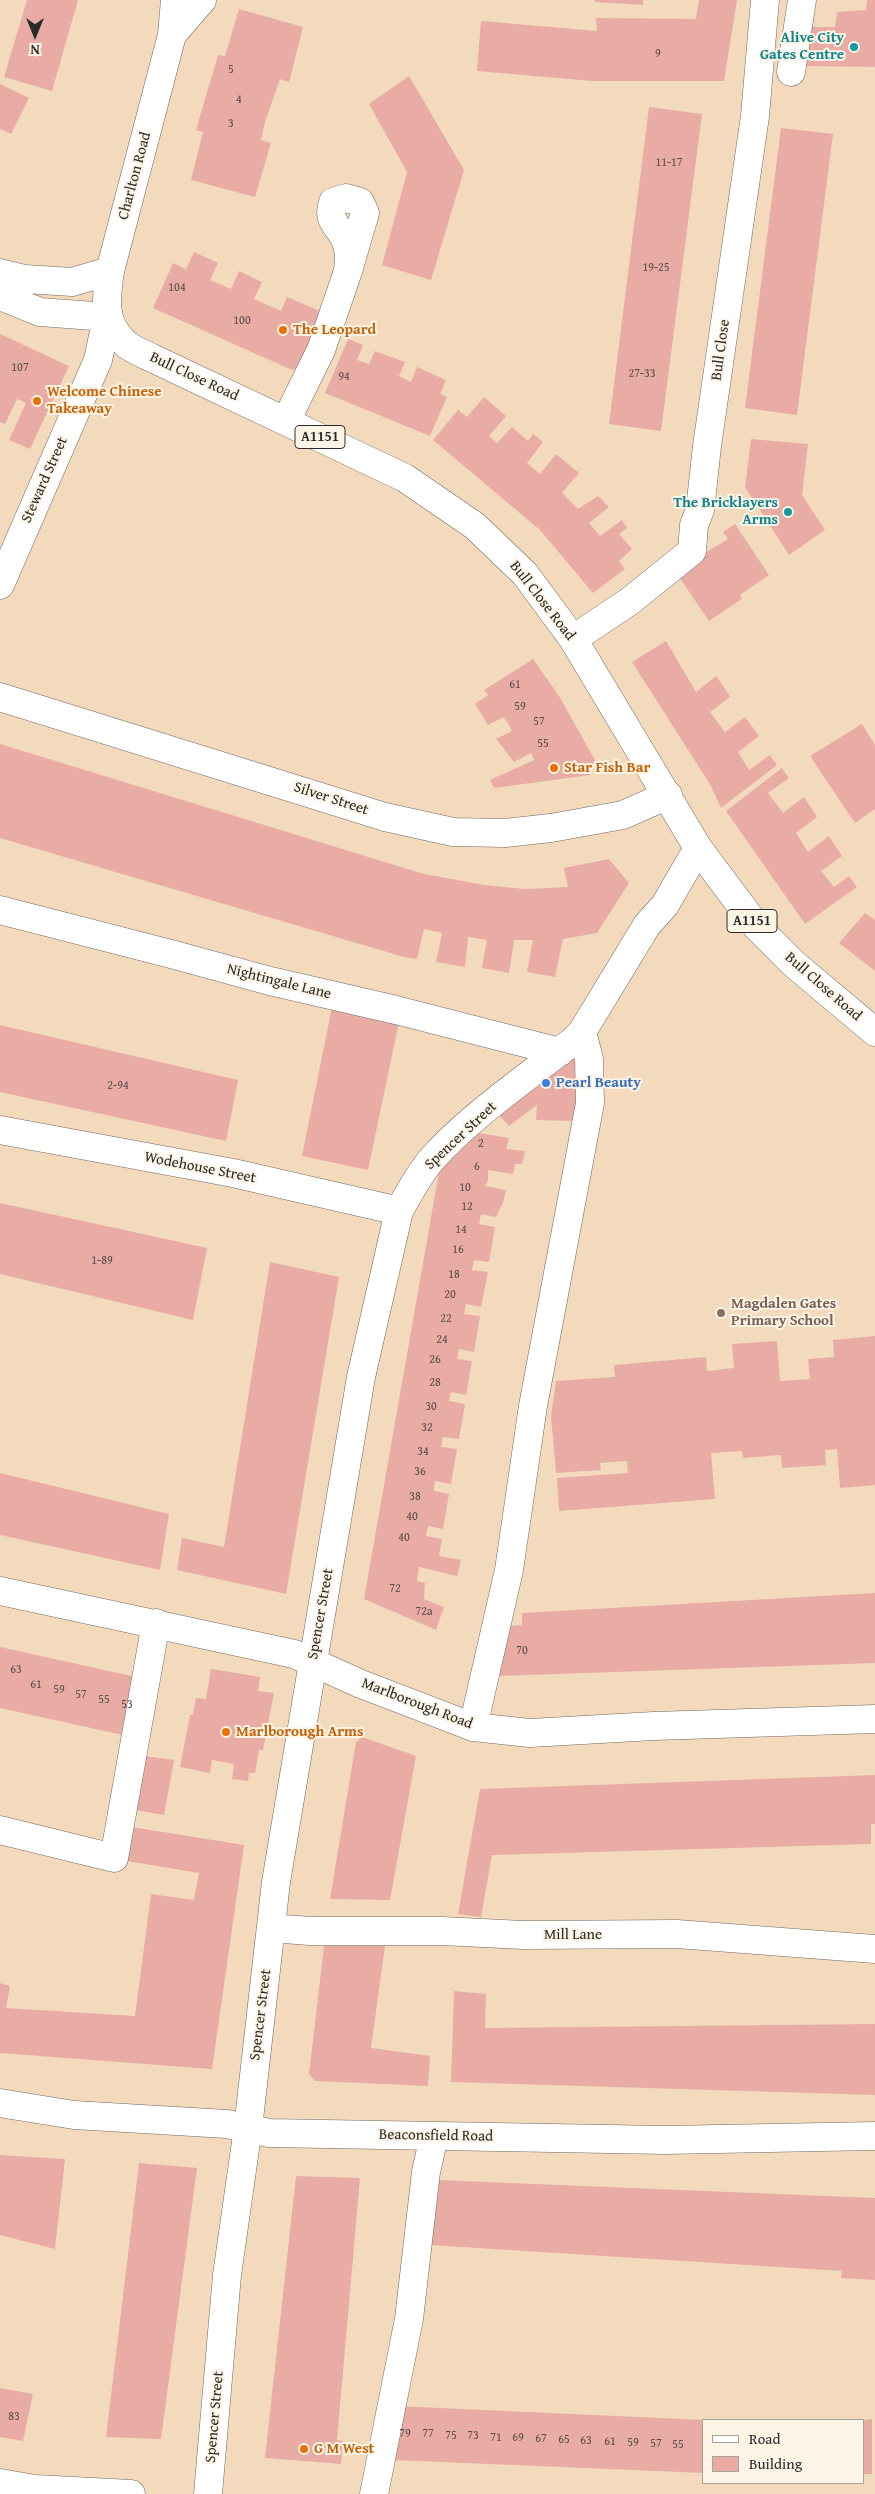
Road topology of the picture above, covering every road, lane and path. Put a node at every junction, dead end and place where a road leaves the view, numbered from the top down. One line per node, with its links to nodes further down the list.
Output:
1 (175, 0): 5 (street, Charlton Road)
2 (202, 0): 5 (street, Charlton Road)
3 (765, 0): 14 (street, Bull Close)
4 (802, 0): 6 (street)
5 (172, 35): 7 (street, Charlton Road)
6 (791, 72)
7 (110, 270): 9 (street); 11 (street, Charlton Road)
8 (348, 270): 12 (street)
9 (0, 273)
10 (0, 296): 11 (street)
11 (107, 318): 12 (street, Bull Close Road / A1151); 13 (street, Steward Street)
12 (286, 421): 14 (street, Bull Close Road / A1151)
13 (0, 585)
14 (573, 639): 16 (street, Bull Close Road / A1151)
15 (0, 696): 16 (street, Silver Street)
16 (668, 796): 17 (street, Bull Close Road / A1151)
17 (698, 848): 19 (street, Spencer Street); 20 (street, Bull Close Road / A1151)
18 (0, 910): 21 (street, Nightingale Lane)
19 (582, 1032): 21 (street, Spencer Street); 28 (street)
20 (875, 1032)
21 (560, 1052): 23 (street, Spencer Street)
22 (0, 1130): 23 (street, Wodehouse Street)
23 (399, 1211): 26 (street, Spencer Street)
24 (0, 1591): 25 (street, Marlborough Road)
25 (156, 1623): 26 (street, Marlborough Road); 29 (street)
26 (313, 1662): 28 (street, Marlborough Road); 30 (street, Spencer Street)
27 (875, 1719): 28 (street, Marlborough Road)
28 (473, 1727)
29 (0, 1830)
30 (271, 1928): 31 (street, Mill Lane); 33 (street, Spencer Street)
31 (875, 1949)
32 (0, 2103): 33 (street, Beaconsfield Road)
33 (248, 2128): 34 (street, Beaconsfield Road); 38 (street, Spencer Street)
34 (434, 2136): 35 (street, Beaconsfield Road); 39 (street)
35 (875, 2136)
36 (0, 2483): 37 (street)
37 (131, 2494)
38 (208, 2494)
39 (374, 2494)

